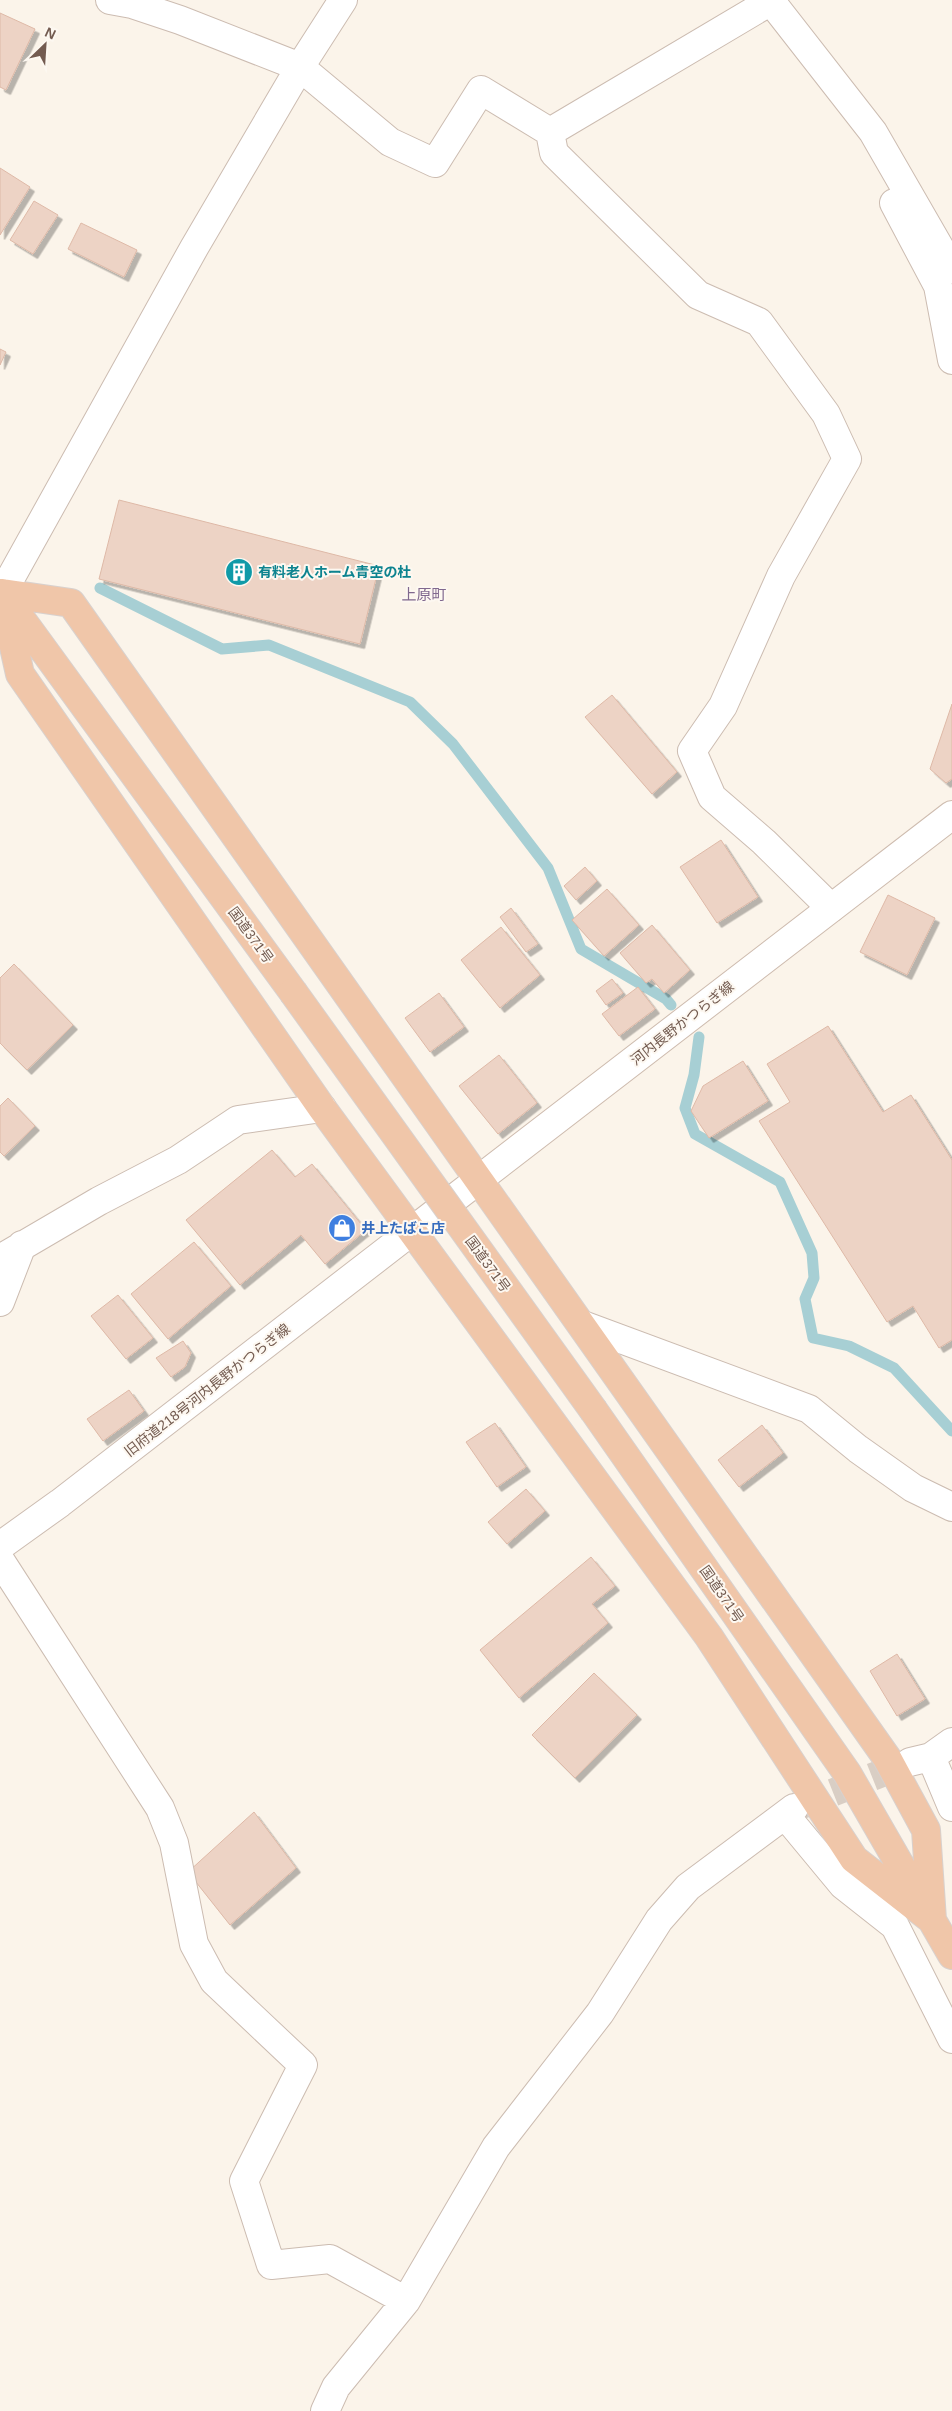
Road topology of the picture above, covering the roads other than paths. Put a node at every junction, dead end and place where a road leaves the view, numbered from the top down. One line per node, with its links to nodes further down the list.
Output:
1 (110, 0): 4 (street)
2 (344, 0): 5 (street)
3 (771, 0): 6 (street); 7 (street)
4 (184, 10): 5 (street)
5 (300, 66): 6 (street); 10 (street)
6 (550, 132): 12 (street)
7 (873, 132): 8 (street); 9 (street)
8 (952, 269)
9 (952, 360)
10 (1, 593): 13 (highway); 14 (highway); 24 (highway, 国道371号, bridge)
11 (952, 815): 12 (street, 河内長野かつらぎ線)
12 (831, 908): 14 (street, 河内長野かつらぎ線)
13 (322, 1108): 15 (highway); 16 (street)
14 (478, 1179): 15 (street, 河内長野かつらぎ線); 18 (highway)
15 (412, 1231): 20 (street, 旧府道218号河内長野かつらぎ線); 24 (highway)
16 (11, 1252): 17 (street)
17 (0, 1302)
18 (583, 1325): 19 (street); 24 (highway)
19 (952, 1507)
20 (0, 1546)
21 (0, 1560): 27 (street)
22 (931, 1754): 23 (street)
23 (952, 1807)
24 (932, 1920): 25 (highway, 国道371号)
25 (952, 1954)
26 (952, 2039): 27 (street)
27 (406, 2301): 28 (street)
28 (325, 2411)

